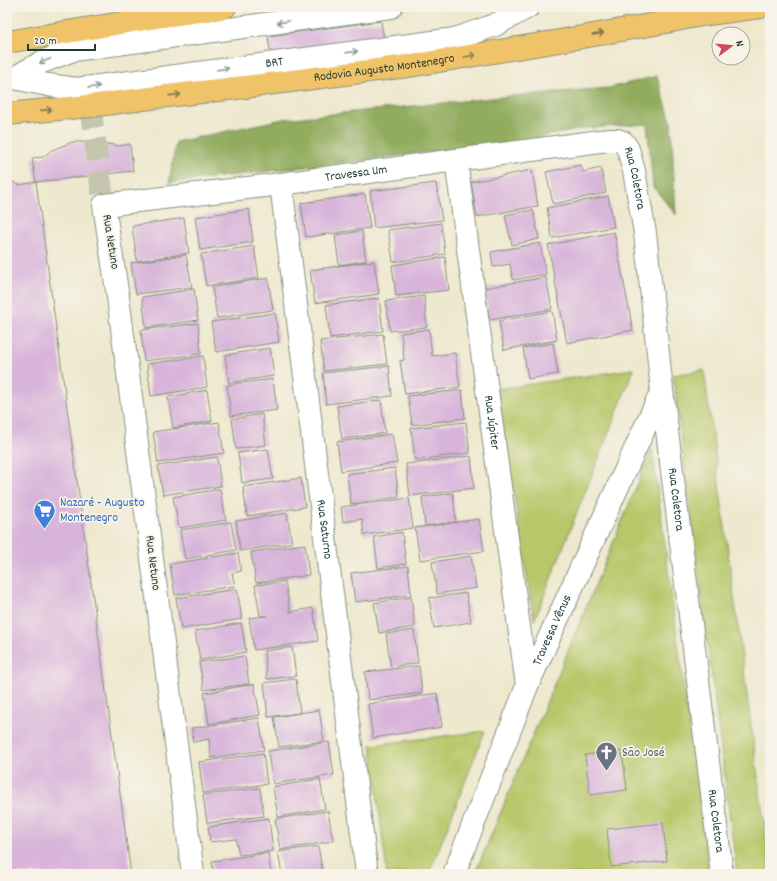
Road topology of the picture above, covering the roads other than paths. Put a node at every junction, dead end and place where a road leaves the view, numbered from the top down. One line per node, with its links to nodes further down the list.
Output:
1 (225, 7): 5 (main road)
2 (391, 7): 9 (street, BRT, one-way to 9)
3 (528, 7): 9 (street, BRT, one-way to 3)
4 (760, 7): 6 (main road, Rodovia Augusto Montenegro)
5 (169, 11): 7 (main road)
6 (700, 11): 10 (main road, Rodovia Augusto Montenegro, one-way to 6)
7 (130, 14): 8 (main road)
8 (7, 42)
9 (10, 79)
10 (7, 114)
11 (608, 140): 12 (street, Travessa Um); 15 (street, Rua Coletora)
12 (456, 160): 13 (street, Travessa Um); 16 (street, Rua Júpiter)
13 (280, 184): 14 (street, Travessa Um); 18 (street, Rua Saturno)
14 (104, 205): 17 (street, Rua Netuno)
15 (662, 390): 16 (street, Travessa Vênus); 20 (street, Rua Coletora)
16 (527, 686): 19 (street, Travessa Vênus)
17 (193, 874)
18 (367, 874)
19 (454, 874)
20 (722, 874)

